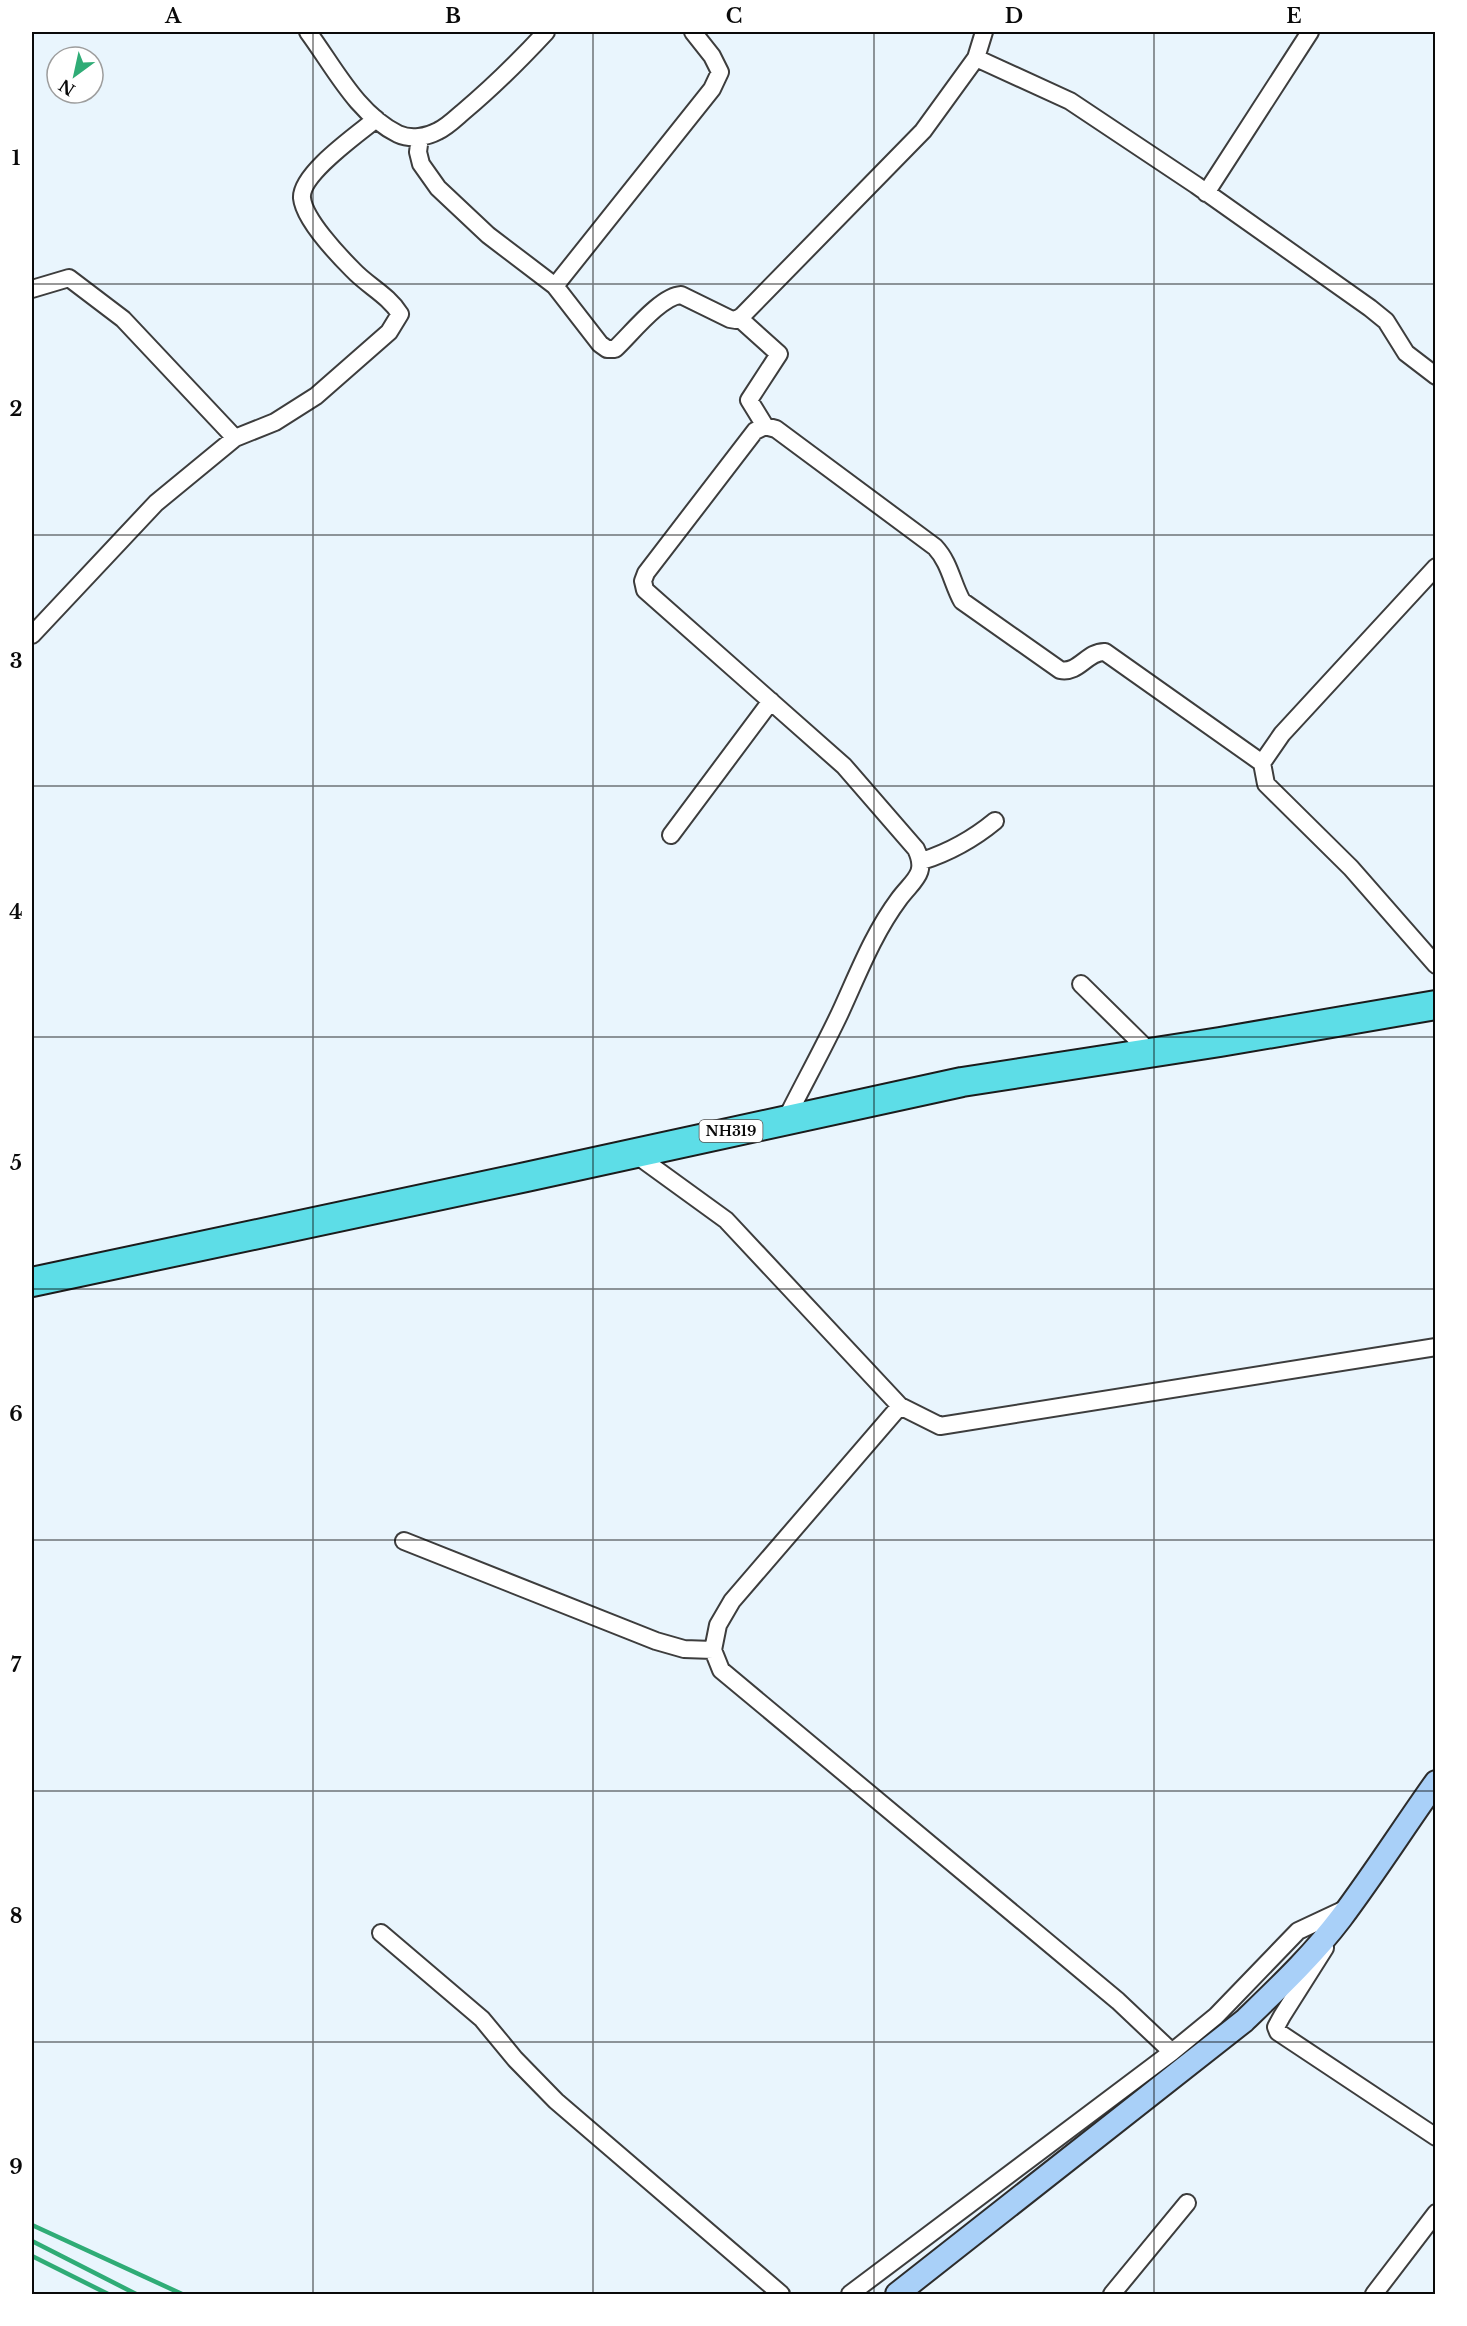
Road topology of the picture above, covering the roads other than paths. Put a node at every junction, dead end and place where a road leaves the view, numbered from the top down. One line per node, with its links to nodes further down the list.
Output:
1 (308, 32): 7 (street)
2 (546, 32): 8 (street)
3 (693, 32): 10 (street)
4 (984, 32): 6 (street)
5 (1310, 32): 9 (street)
6 (976, 58): 9 (street); 12 (street)
7 (376, 119): 8 (street); 15 (street)
8 (420, 137): 10 (street)
9 (1206, 193): 13 (street)
10 (555, 286): 12 (street)
11 (32, 289): 15 (street)
12 (739, 318): 14 (street)
13 (1436, 376)
14 (765, 426): 18 (street); 19 (street)
15 (235, 438): 17 (street)
16 (1436, 567): 19 (street)
17 (32, 635)
18 (771, 701): 21 (street); 22 (street)
19 (1262, 763): 23 (street)
20 (995, 821): 22 (street)
21 (671, 835)
22 (922, 861): 27 (street)
23 (1436, 965)
24 (1081, 984): 26 (street)
25 (1436, 1005): 26 (highway, NH319)
26 (1151, 1053): 27 (highway, NH319)
27 (786, 1119): 28 (highway, NH319)
28 (635, 1154): 29 (highway, NH319); 31 (street)
29 (32, 1282)
30 (1436, 1347): 31 (street)
31 (900, 1406): 33 (street)
32 (404, 1541): 33 (street)
33 (713, 1650): 37 (street)
34 (1436, 1782): 35 (street)
35 (1345, 1913): 37 (street); 38 (street); 43 (street)
36 (381, 1933): 41 (street)
37 (1172, 2052): 42 (street)
38 (1436, 2137)
39 (1187, 2203): 44 (street)
40 (1436, 2213): 45 (street)
41 (781, 2295)
42 (850, 2295)
43 (897, 2295)
44 (1112, 2295)
45 (1374, 2295)

